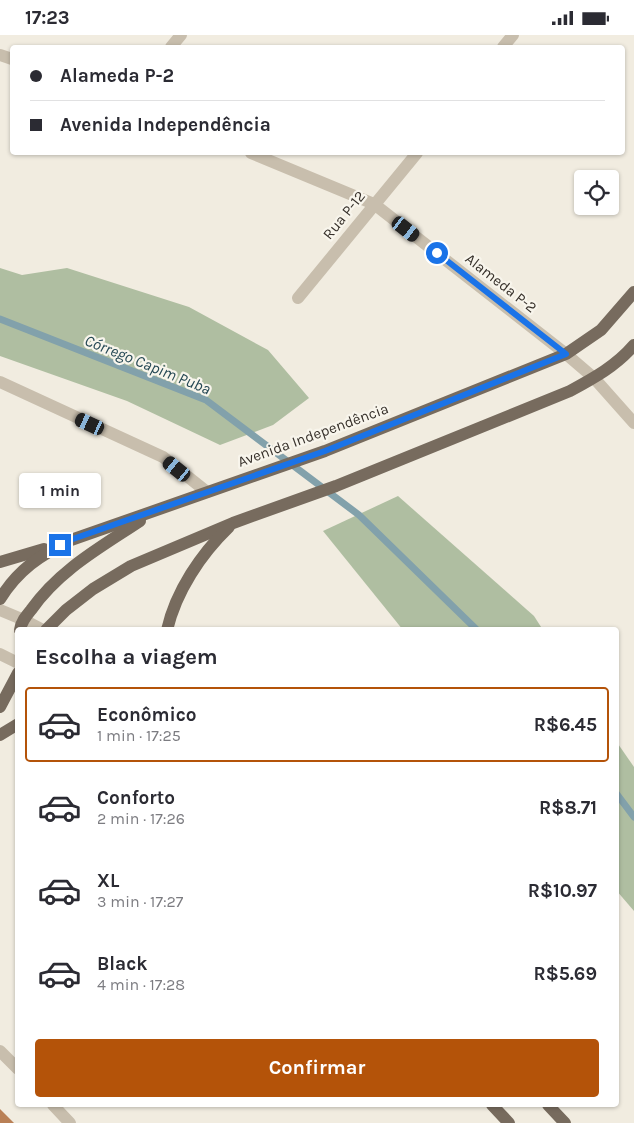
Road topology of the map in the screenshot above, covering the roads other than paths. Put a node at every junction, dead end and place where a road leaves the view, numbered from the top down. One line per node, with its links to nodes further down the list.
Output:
1 (181, 35): 3 (street)
2 (513, 35): 4 (street)
3 (173, 45)
4 (505, 45)
5 (256, 155): 7 (street, Alameda P-2)
6 (414, 155): 7 (street, Rua P-12)
7 (374, 204): 9 (street, Rua P-12); 11 (street, Alameda P-2)
8 (634, 292): 11 (main road, Avenida Independência)
9 (298, 298)
10 (634, 345): 12 (main road)
11 (566, 354): 12 (street, Alameda P-2); 15 (main road, Avenida Independência)
12 (594, 378): 14 (street, Alameda P-2); 17 (main road)
13 (0, 382): 15 (street)
14 (634, 423)
15 (207, 492): 16 (main road, Avenida Independência)
16 (155, 511): 18 (main road, Avenida Independência); 22 (main road)
17 (233, 523): 23 (main road); 24 (main road)
18 (70, 540): 19 (main road); 20 (main road, Avenida Independência)
19 (0, 562)
20 (0, 599)
21 (0, 610): 22 (street)
22 (22, 625)
23 (47, 627)
24 (168, 627)
25 (0, 654): 26 (street)
26 (15, 662)
27 (15, 679): 28 (main road)
28 (0, 707)
29 (15, 725): 30 (main road)
30 (0, 735)
31 (0, 1051): 32 (street)
32 (15, 1066)
33 (55, 1107): 37 (street)
34 (494, 1107): 38 (main road)
35 (550, 1107): 36 (main road)
36 (563, 1122)
37 (70, 1123)
38 (509, 1123)

